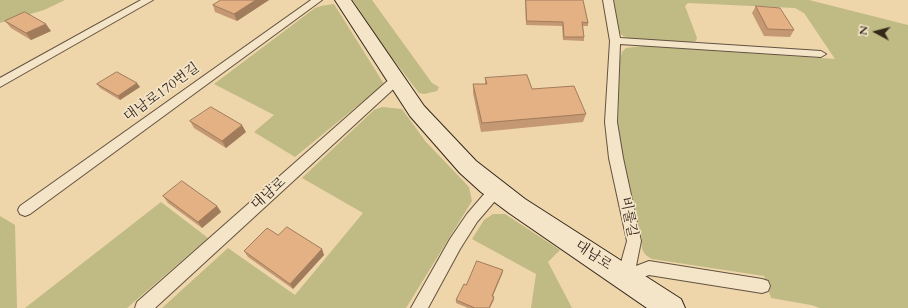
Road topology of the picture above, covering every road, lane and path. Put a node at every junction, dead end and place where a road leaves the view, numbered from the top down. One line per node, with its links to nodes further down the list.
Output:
1 (148, 0): 8 (lane)
2 (317, 0): 10 (lane, 대남로170번길)
3 (343, 0): 7 (street, 대남로)
4 (608, 0): 5 (lane, 비룰길)
5 (615, 41): 6 (lane); 11 (lane, 비룰길)
6 (821, 54)
7 (396, 80): 9 (street, 대남로); 13 (lane, 대남로)
8 (0, 83)
9 (496, 190): 11 (street, 대남로); 14 (lane)
10 (25, 210)
11 (625, 277): 12 (lane); 15 (street, 대남로)
12 (762, 286)
13 (143, 308)
14 (419, 308)
15 (672, 308)

